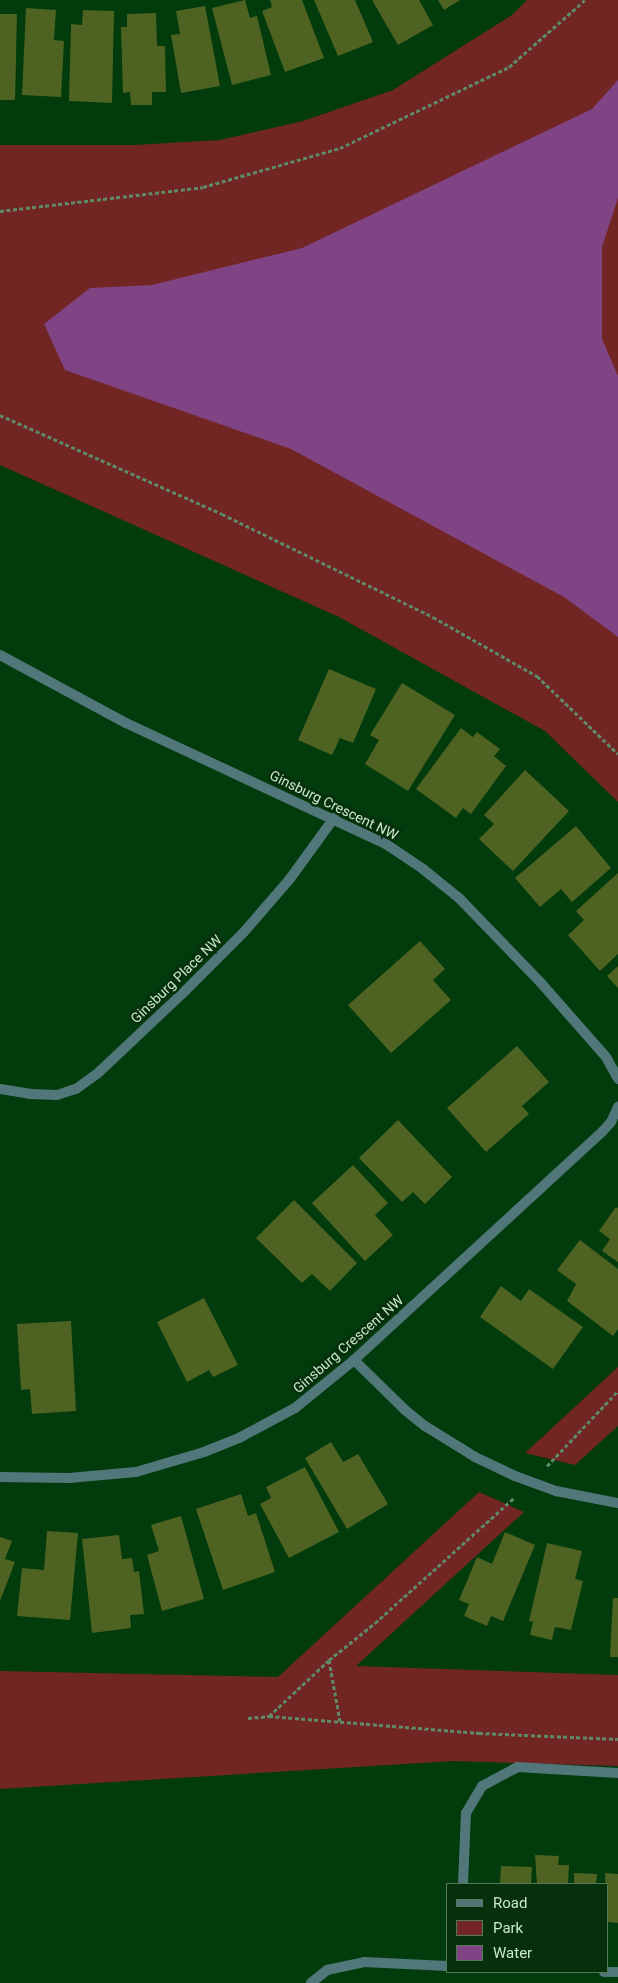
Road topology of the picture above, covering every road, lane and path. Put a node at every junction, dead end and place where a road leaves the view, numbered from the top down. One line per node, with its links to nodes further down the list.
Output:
1 (585, 0): 2 (path)
2 (0, 210)
3 (0, 414): 5 (path)
4 (0, 655): 6 (street, Ginsburg Crescent NW)
5 (618, 754)
6 (334, 818): 7 (street, Ginsburg Crescent NW); 8 (street, Ginsburg Place NW)
7 (618, 1079)
8 (0, 1089)
9 (618, 1107): 10 (street, Ginsburg Crescent NW)
10 (354, 1360): 12 (street, Ginsburg Crescent NW); 13 (street)
11 (618, 1391): 13 (path)
12 (0, 1477)
13 (531, 1483): 14 (street); 15 (path)
14 (618, 1503)
15 (329, 1660): 16 (path); 18 (path)
16 (269, 1716): 17 (path); 18 (path)
17 (248, 1718)
18 (340, 1722): 19 (path)
19 (618, 1739)
20 (618, 1773): 21 (street)
21 (463, 1883)
22 (446, 1966): 23 (street)
23 (311, 1983)

